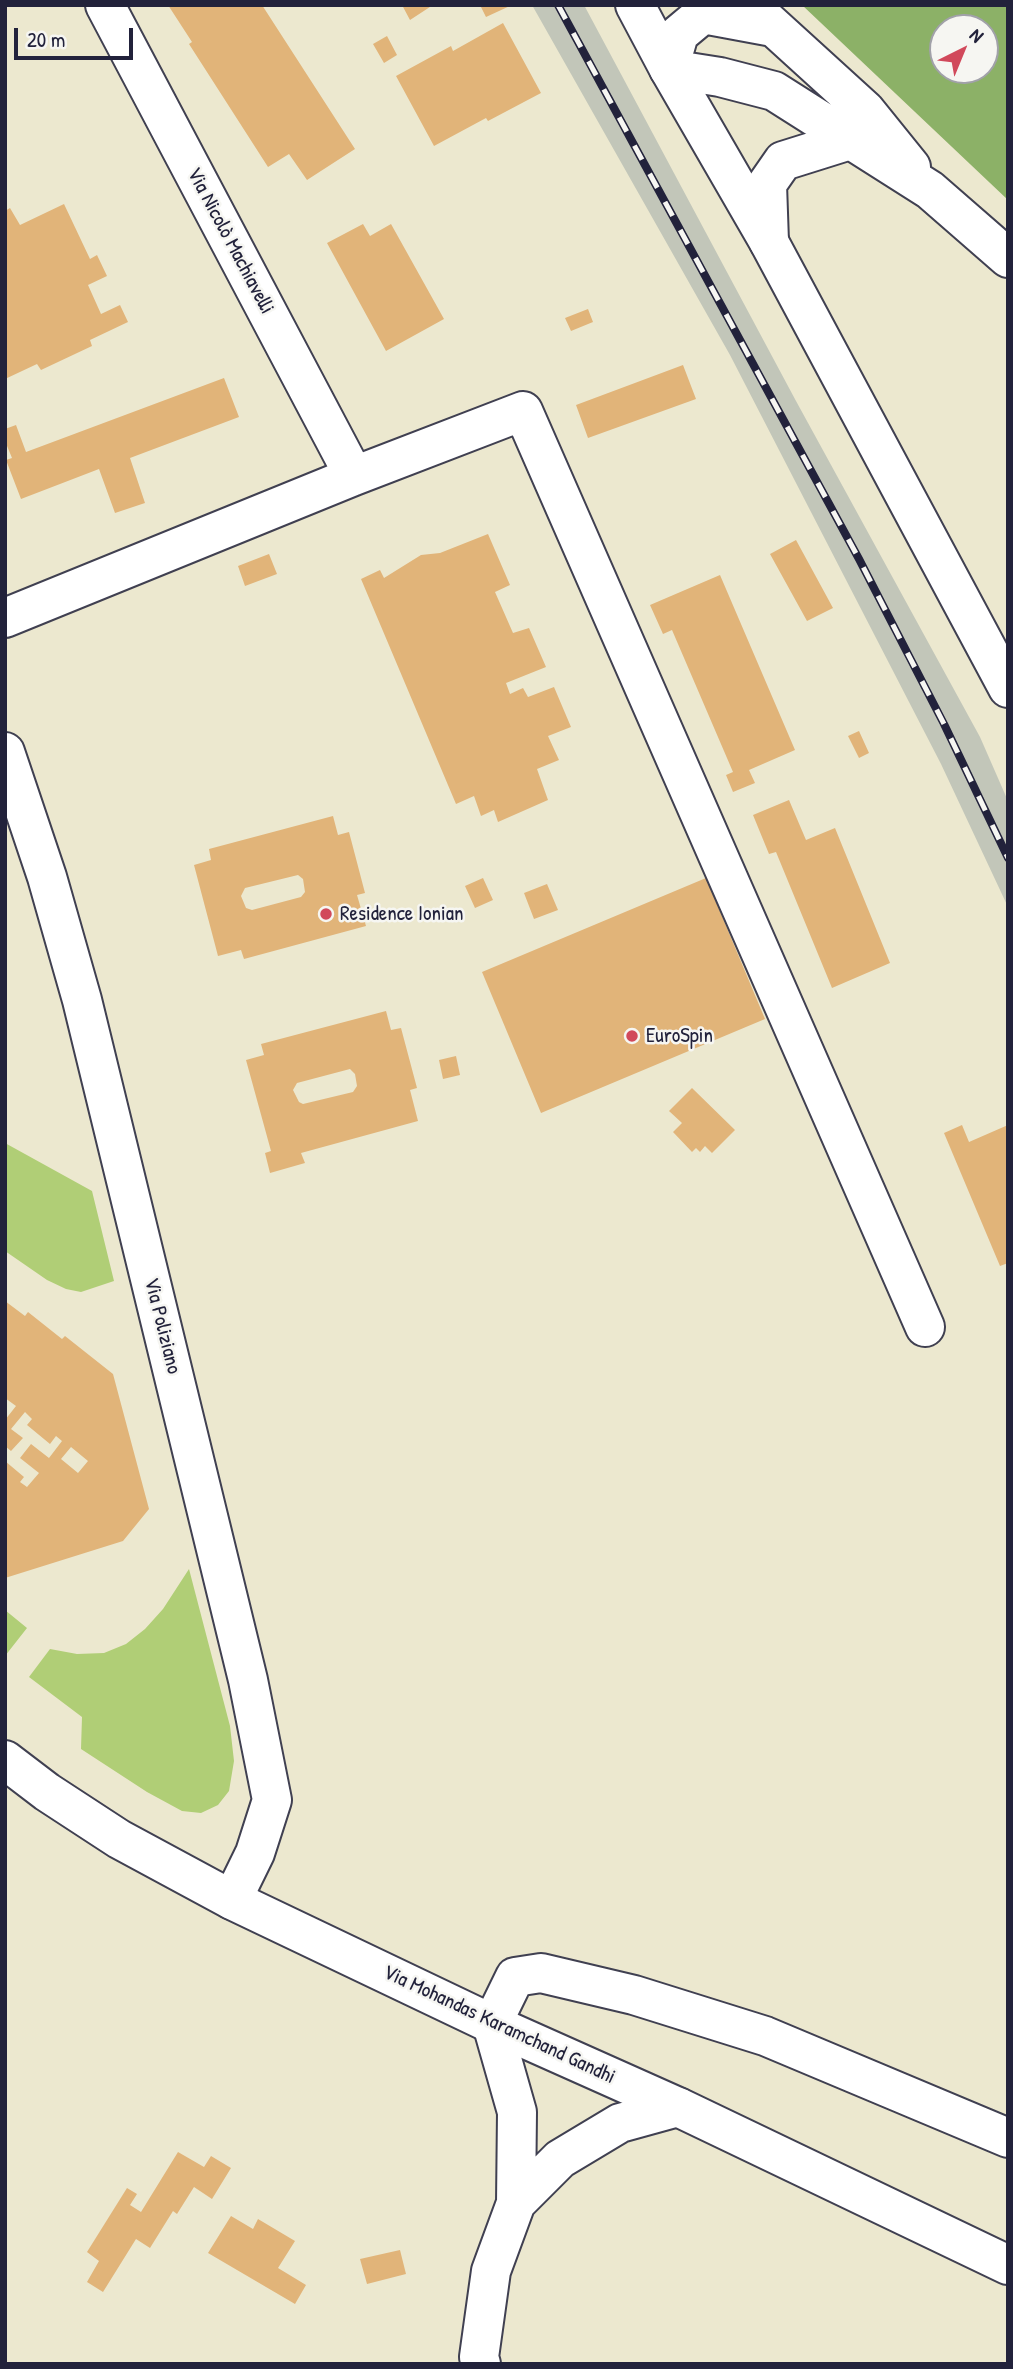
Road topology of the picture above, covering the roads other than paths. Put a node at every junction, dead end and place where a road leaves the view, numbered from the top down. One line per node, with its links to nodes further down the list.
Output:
1 (106, 5): 9 (street, Via Nicolò Machiavelli)
2 (635, 5): 4 (street)
3 (761, 16): 4 (street); 6 (street)
4 (668, 69): 5 (street); 7 (street)
5 (850, 140): 6 (street); 7 (street)
6 (930, 190): 8 (street)
7 (769, 242): 11 (street)
8 (1008, 258)
9 (354, 476): 10 (street); 15 (street)
10 (5, 618)
11 (1008, 688)
12 (5, 752): 14 (street, Via Poliziano)
13 (5, 843): 14 (street)
14 (47, 877): 17 (street, Via Poliziano)
15 (925, 1327)
16 (5, 1760): 17 (street, Via Mohandas Karamchand Gandhi)
17 (232, 1899): 18 (street, Via Mohandas Karamchand Gandhi)
18 (492, 2024): 19 (street, Via Mohandas Karamchand Gandhi); 20 (street); 21 (street)
19 (678, 2107): 21 (street); 22 (street, Via Mohandas Karamchand Gandhi)
20 (1008, 2138)
21 (516, 2203): 23 (street)
22 (1008, 2265)
23 (481, 2364)

